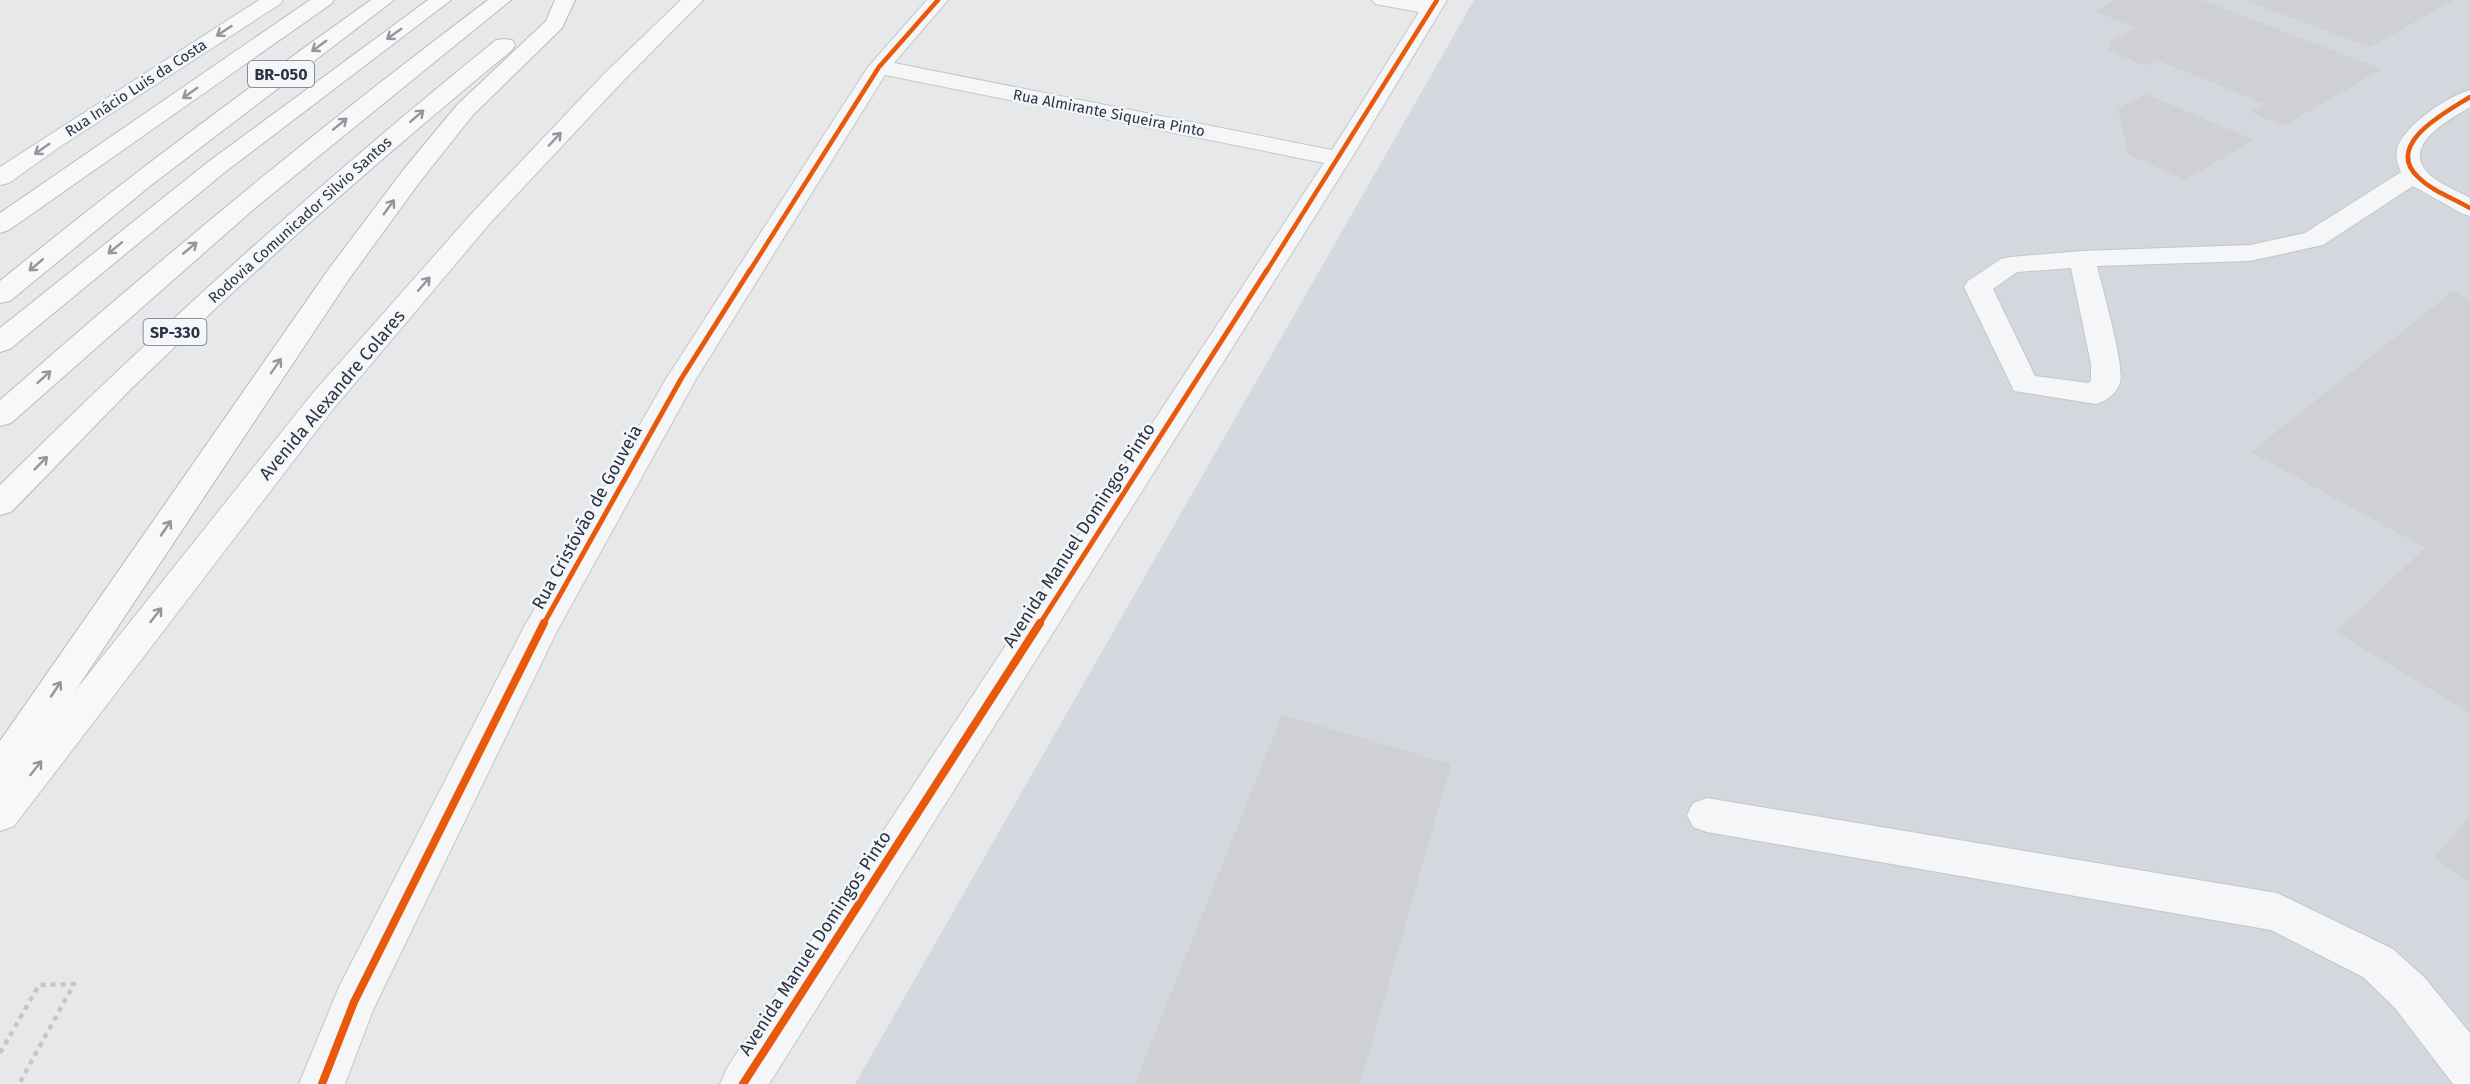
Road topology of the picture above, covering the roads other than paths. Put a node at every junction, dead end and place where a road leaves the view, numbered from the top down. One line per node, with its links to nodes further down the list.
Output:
1 (273, 0): 16 (main road, Rua Inácio Luis da Costa, one-way to 16)
2 (324, 0): 18 (main road, one-way to 18)
3 (384, 0): 20 (main road, BR-050, one-way to 20)
4 (441, 0): 21 (main road, one-way to 21)
5 (501, 0): 22 (main road, one-way to 5)
6 (560, 0): 23 (main road, Rodovia Comunicador Silvio Santos / SP-330, one-way to 6)
7 (565, 0): 24 (main road, one-way to 7)
8 (693, 0): 25 (main road, Avenida Alexandre Colares, one-way to 8)
9 (938, 0): 12 (street, Rua Cristóvão de Gouveia)
10 (1382, 0): 11 (street)
11 (1435, 4): 14 (street, Avenida Manuel Domingos Pinto)
12 (879, 67): 14 (street, Rua Almirante Siqueira Pinto); 28 (street, Rua Cristóvão de Gouveia)
13 (2470, 97): 15 (street)
14 (1339, 159): 29 (street, Avenida Manuel Domingos Pinto)
15 (2415, 174): 17 (street); 19 (street)
16 (0, 178)
17 (2470, 208)
18 (0, 225)
19 (2082, 259): 19 (street)
20 (0, 296)
21 (0, 343)
22 (0, 416)
23 (0, 504)
24 (0, 772)
25 (0, 814)
26 (1707, 815): 27 (street)
27 (2470, 1069)
28 (322, 1084)
29 (743, 1084)

